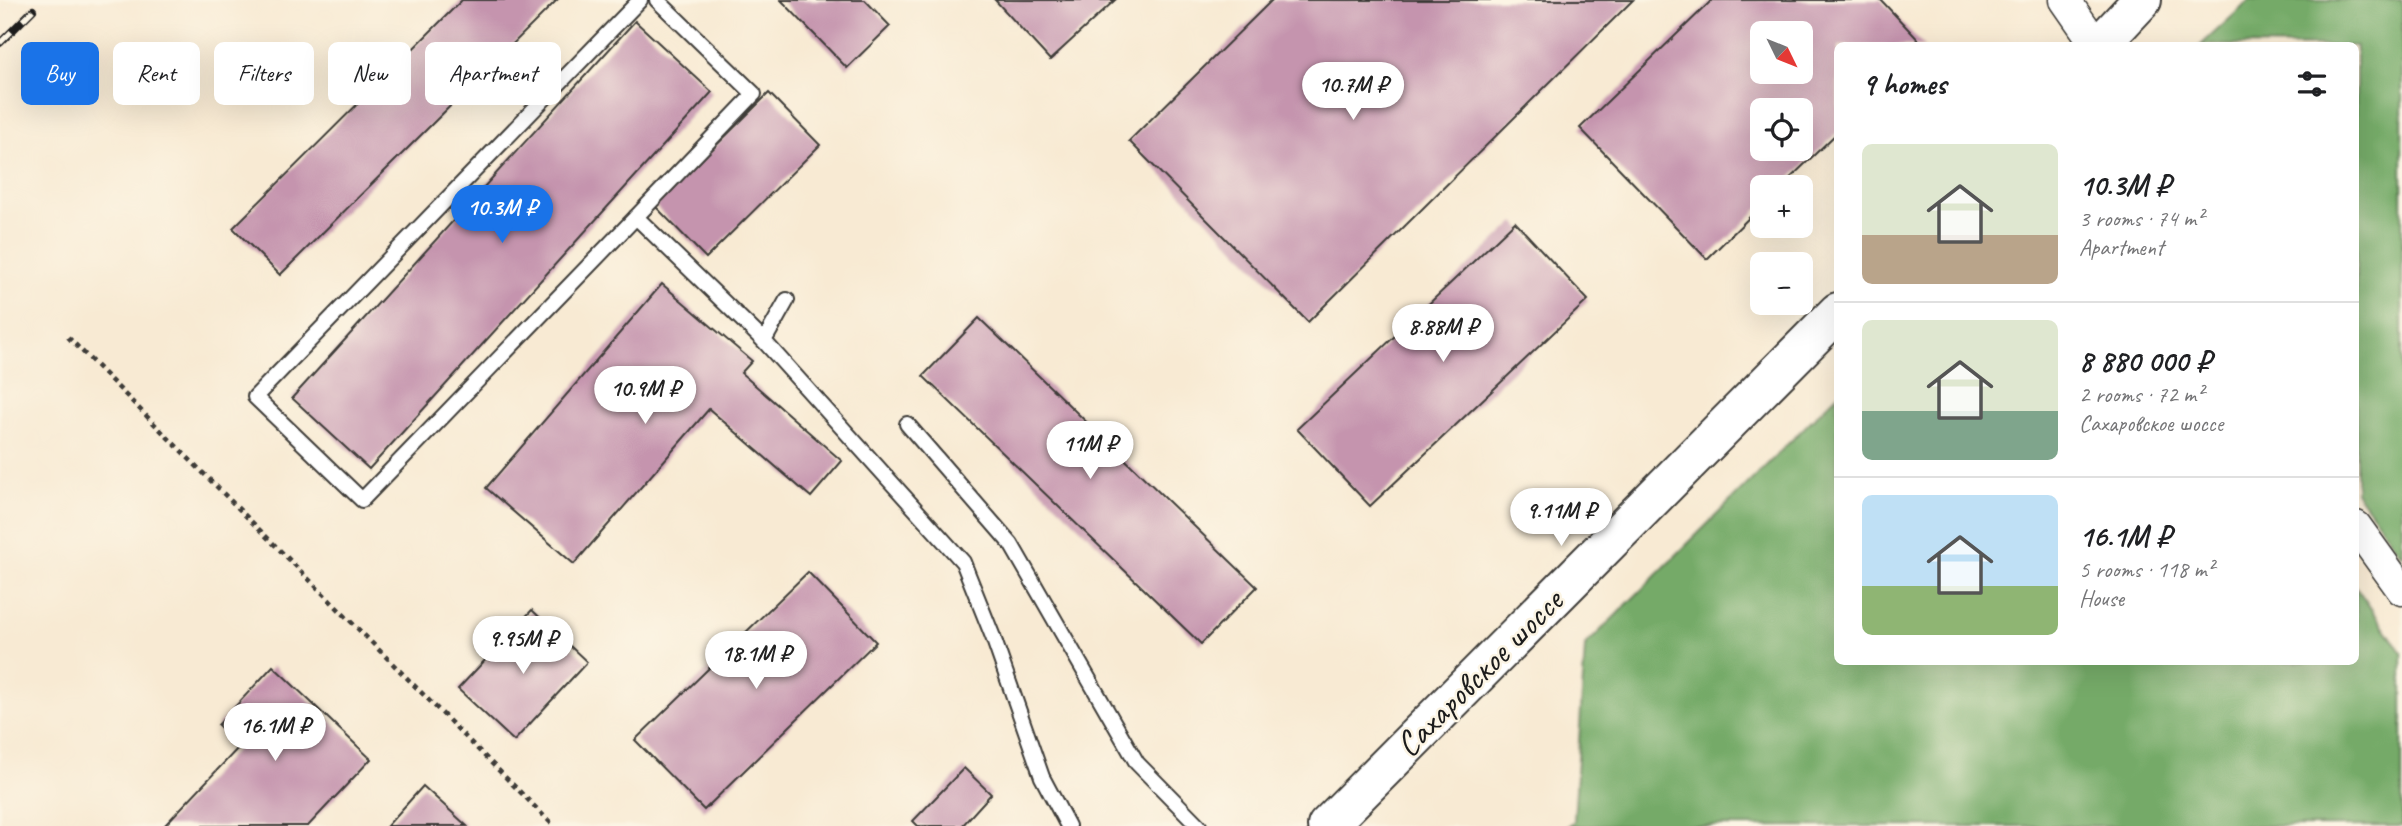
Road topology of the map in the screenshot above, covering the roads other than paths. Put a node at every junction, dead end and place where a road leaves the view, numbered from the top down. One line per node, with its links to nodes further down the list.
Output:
1 (640, 0): 7 (lane)
2 (657, 0): 7 (lane)
3 (2065, 0): 5 (street)
4 (2142, 0): 6 (main road)
5 (2095, 42)
6 (2102, 42)
7 (636, 217): 10 (lane)
8 (787, 300): 10 (lane)
9 (1834, 316): 16 (main road, Сахаровское шоссе)
10 (764, 341): 14 (lane)
11 (906, 424): 15 (lane)
12 (2359, 530): 13 (street)
13 (2402, 590)
14 (1068, 826)
15 (1199, 826)
16 (1327, 826)

